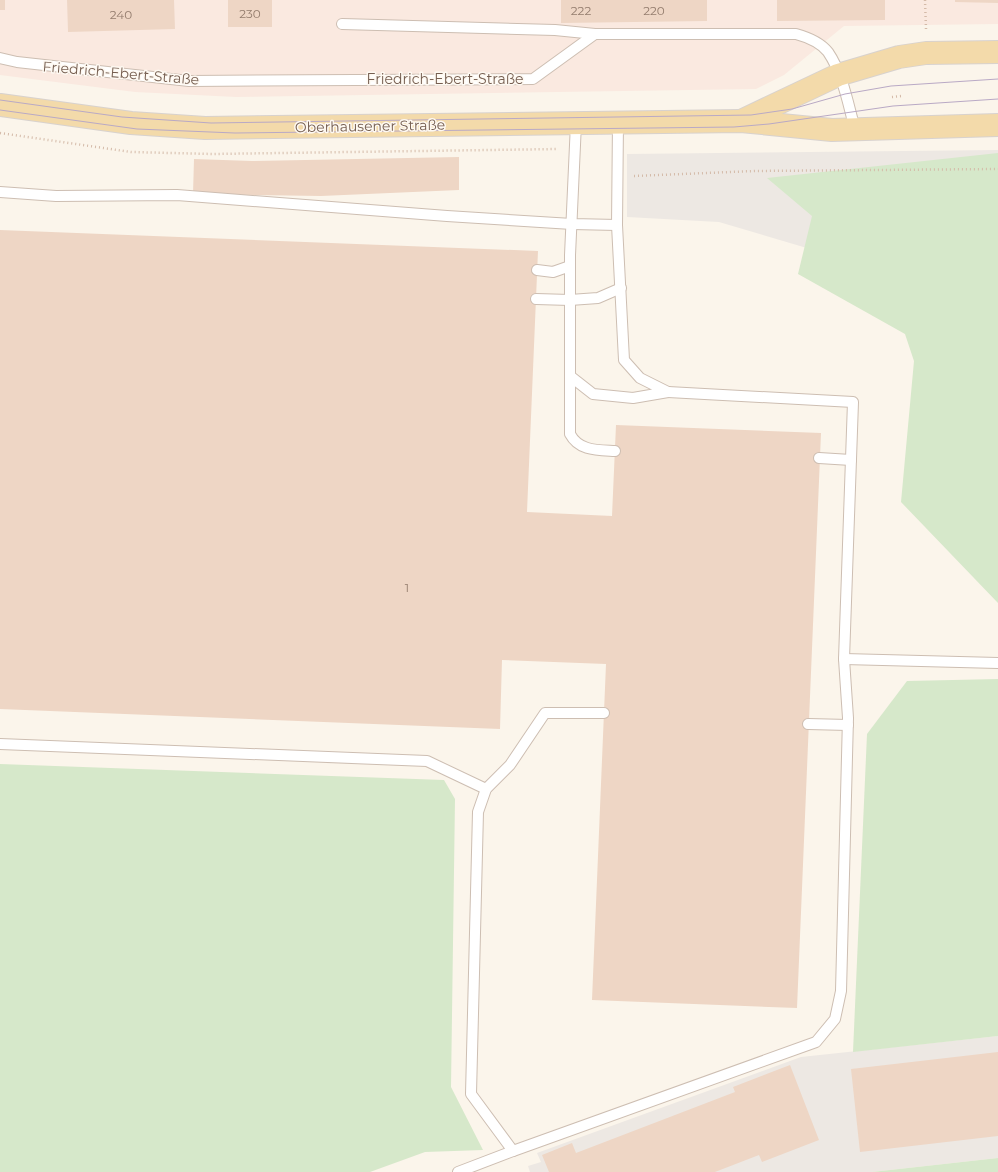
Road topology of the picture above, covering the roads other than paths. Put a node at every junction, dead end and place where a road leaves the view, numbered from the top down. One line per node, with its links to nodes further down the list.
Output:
1 (342, 24): 2 (lane)
2 (595, 34): 4 (lane, Friedrich-Ebert-Straße); 5 (lane)
3 (998, 52): 5 (main road)
4 (0, 58)
5 (838, 74): 7 (main road, Oberhausener Straße); 11 (lane)
6 (0, 105): 9 (main road, Oberhausener Straße)
7 (741, 121): 8 (main road, Oberhausener Straße); 11 (main road, Oberhausener Straße)
8 (618, 122): 9 (main road, Oberhausener Straße); 14 (lane)
9 (576, 123): 13 (lane)
10 (998, 125): 11 (main road, Oberhausener Straße)
11 (855, 129)
12 (0, 192): 13 (lane)
13 (572, 224): 14 (lane); 15 (lane)
14 (617, 225): 17 (lane)
15 (570, 266): 16 (lane); 19 (lane)
16 (537, 270)
17 (622, 288): 19 (lane); 21 (lane)
18 (536, 299): 19 (lane)
19 (570, 300): 20 (lane)
20 (570, 376): 21 (lane); 22 (lane)
21 (668, 392): 24 (lane)
22 (615, 451)
23 (819, 458): 24 (lane)
24 (851, 460): 25 (lane)
25 (844, 659): 26 (lane); 29 (lane)
26 (998, 663)
27 (604, 713): 31 (lane)
28 (808, 724): 29 (lane)
29 (848, 724): 32 (lane)
30 (0, 744): 31 (lane)
31 (486, 789): 32 (lane)
32 (513, 1151): 33 (lane)
33 (458, 1172)

